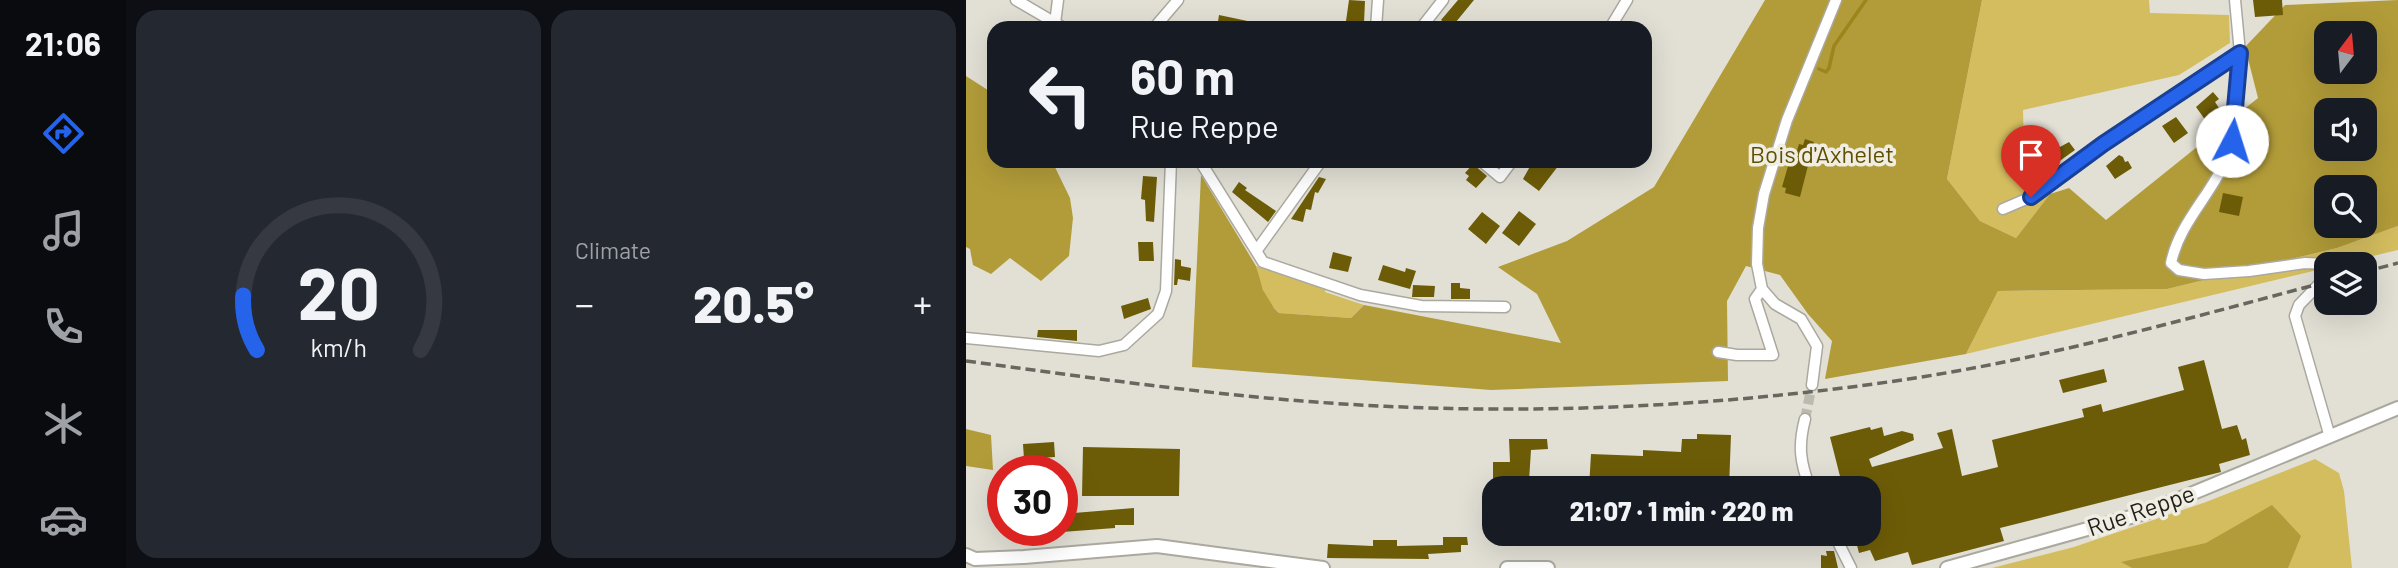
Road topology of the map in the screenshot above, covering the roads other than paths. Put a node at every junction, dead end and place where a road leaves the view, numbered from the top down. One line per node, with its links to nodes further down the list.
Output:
1 (1016, 0): 9 (street)
2 (1058, 0): 10 (street)
3 (1178, 0): 11 (street)
4 (1378, 0): 12 (street)
5 (1443, 0): 13 (street)
6 (1627, 0): 14 (street)
7 (1836, 0): 24 (street)
8 (2235, 0): 15 (street)
9 (1053, 21)
10 (1060, 21)
11 (1160, 21)
12 (1376, 21)
13 (1426, 21)
14 (1614, 21)
15 (2240, 53): 21 (street); 23 (street)
16 (1171, 168): 27 (street)
17 (1204, 168): 22 (street)
18 (1316, 168): 22 (street)
19 (1489, 168): 20 (street)
20 (1507, 168)
21 (2003, 209)
22 (1257, 250): 26 (street)
23 (2314, 263)
24 (1762, 289): 28 (street); 29 (street)
25 (2314, 289): 32 (street)
26 (1505, 307)
27 (966, 338)
28 (1718, 352)
29 (1812, 385)
30 (2398, 408): 32 (main road, Rue Reppe)
31 (1805, 419): 33 (street)
32 (2330, 437): 40 (main road, Rue Reppe)
33 (1806, 476)
34 (1840, 546): 39 (street)
35 (966, 555): 36 (main road)
36 (1323, 568)
37 (1507, 568): 38 (main road)
38 (1548, 568)
39 (1851, 568)
40 (1947, 568)

